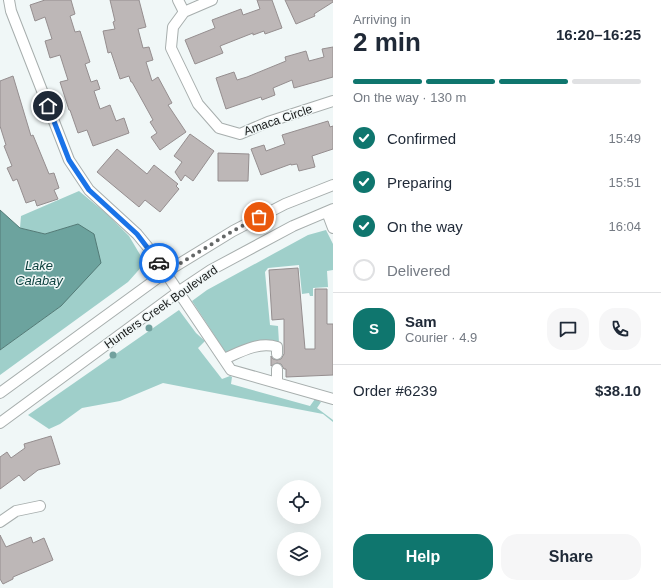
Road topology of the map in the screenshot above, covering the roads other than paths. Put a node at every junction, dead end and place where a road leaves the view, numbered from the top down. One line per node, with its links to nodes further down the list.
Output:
1 (9, 0): 9 (street)
2 (178, 0): 4 (street)
3 (212, 0): 4 (street)
4 (184, 12): 5 (street, Amaca Circle)
5 (333, 101)
6 (333, 185): 9 (street, Hunters Creek Boulevard)
7 (330, 211): 8 (street); 10 (street, Hunters Creek Boulevard)
8 (333, 228)
9 (166, 272): 10 (street); 15 (street, Hunters Creek Boulevard)
10 (178, 292): 12 (street); 17 (street, Hunters Creek Boulevard)
11 (277, 354): 12 (street)
12 (224, 359): 14 (street)
13 (277, 370): 14 (street)
14 (277, 383): 16 (street)
15 (0, 393)
16 (333, 400)
17 (0, 423)
18 (40, 506): 19 (street)
19 (0, 522)

